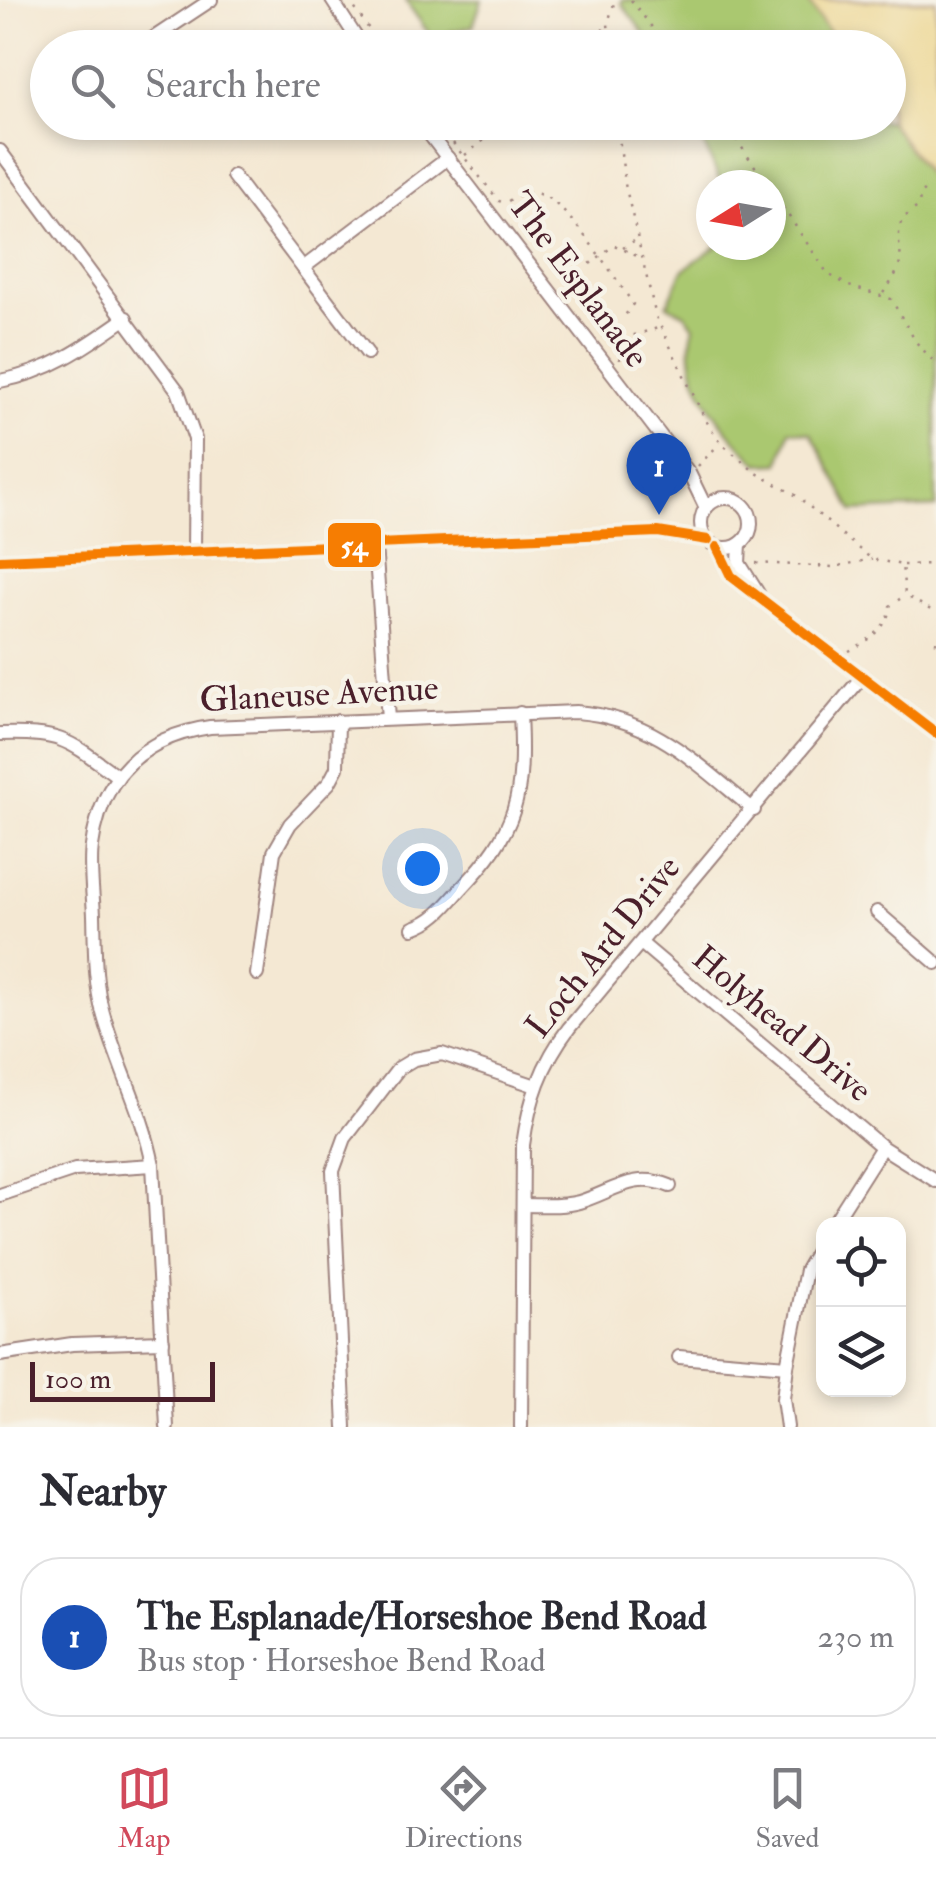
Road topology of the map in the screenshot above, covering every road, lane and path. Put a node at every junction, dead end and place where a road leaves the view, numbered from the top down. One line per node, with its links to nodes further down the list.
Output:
1 (211, 0): 7 (street)
2 (332, 0): 8 (street)
3 (349, 0): 9 (path)
4 (616, 0): 6 (path)
5 (631, 0): 12 (path)
6 (608, 23): 10 (path); 11 (path)
7 (166, 30)
8 (351, 30)
9 (370, 30)
10 (603, 30)
11 (609, 30)
12 (654, 30)
13 (434, 140): 18 (street, The Esplanade)
14 (485, 140): 25 (path)
15 (619, 140): 23 (path)
16 (736, 140): 19 (path)
17 (0, 151): 31 (street)
18 (448, 158): 28 (street); 38 (street, The Esplanade)
19 (757, 170)
20 (233, 176): 28 (street)
21 (929, 186): 29 (path)
22 (786, 212): 29 (path)
23 (638, 238): 24 (path); 26 (path)
24 (622, 248): 25 (path); 26 (path)
25 (600, 255): 27 (path); 30 (path)
26 (643, 260): 32 (path)
27 (590, 264)
28 (303, 268): 33 (street)
29 (882, 294): 34 (path)
30 (624, 317)
31 (126, 318): 36 (street); 45 (street)
32 (660, 328): 35 (path); 37 (path)
33 (367, 353)
34 (936, 364)
35 (628, 371)
36 (0, 381)
37 (720, 442): 38 (path); 46 (path)
38 (689, 473): 39 (street, The Esplanade); 40 (street, The Esplanade)
39 (727, 498): 40 (street); 43 (street)
40 (703, 514): 41 (street); 42 (street)
41 (658, 532): 42 (street); 44 (street)
42 (712, 544): 43 (street); 52 (street)
43 (740, 544): 48 (street)
44 (375, 545): 45 (street); 59 (street)
45 (194, 552): 47 (street)
46 (872, 559): 48 (path); 50 (path)
47 (0, 560)
48 (739, 563): 52 (street)
49 (936, 564): 50 (path)
50 (902, 565): 51 (path)
51 (905, 595): 53 (path); 56 (path)
52 (760, 598): 56 (street)
53 (936, 612)
54 (936, 641): 55 (path)
55 (936, 648)
56 (840, 659): 57 (street)
57 (862, 677): 61 (street); 64 (street, Loch Ard Drive)
58 (520, 714): 59 (street, Glaneuse Avenue); 64 (street, Glaneuse Avenue); 66 (street)
59 (388, 719): 60 (street, Glaneuse Avenue)
60 (338, 720): 63 (street, Glaneuse Avenue); 69 (street)
61 (936, 733)
62 (0, 734): 63 (street)
63 (116, 776): 72 (street)
64 (754, 810): 67 (street, Loch Ard Drive)
65 (877, 912): 68 (street)
66 (412, 928)
67 (642, 944): 70 (street, Loch Ard Drive); 71 (street, Holyhead Drive)
68 (936, 963)
69 (257, 974)
70 (536, 1086): 76 (street, Loch Ard Drive); 84 (street)
71 (882, 1147): 73 (street, Holyhead Drive); 77 (street)
72 (153, 1165): 75 (street); 79 (street)
73 (936, 1181)
74 (670, 1186): 76 (street)
75 (0, 1195)
76 (522, 1205): 85 (street, Loch Ard Drive)
77 (837, 1217)
78 (816, 1253): 82 (street)
79 (163, 1340): 80 (street); 83 (street)
80 (0, 1355)
81 (679, 1358): 82 (street)
82 (786, 1366): 86 (street)
83 (167, 1427)
84 (345, 1427)
85 (521, 1427)
86 (787, 1427)

